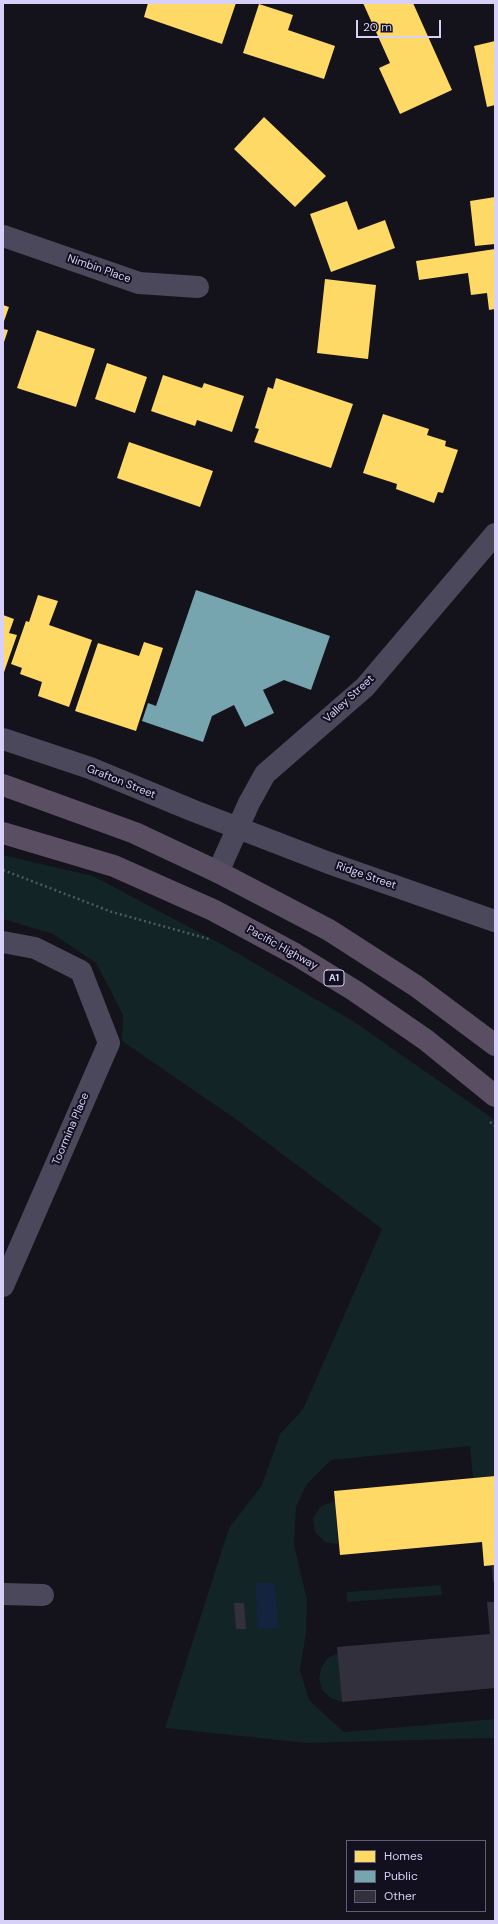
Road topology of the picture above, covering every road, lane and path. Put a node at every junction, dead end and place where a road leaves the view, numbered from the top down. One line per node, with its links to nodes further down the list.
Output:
1 (3, 236): 2 (street, Nimbin Place)
2 (198, 287)
3 (495, 534): 6 (street, Valley Street)
4 (3, 738): 6 (street, Grafton Street)
5 (3, 785): 9 (highway)
6 (239, 828): 9 (street, Valley Street); 10 (street, Ridge Street)
7 (3, 832): 14 (highway, Pacific Highway / A1)
8 (3, 870): 11 (path)
9 (218, 872): 13 (highway)
10 (495, 921)
11 (215, 940)
12 (3, 942): 17 (street, Toormina Place)
13 (495, 1045)
14 (495, 1096)
15 (489, 1121): 16 (path)
16 (495, 1126)
17 (3, 1286)
18 (3, 1594): 19 (street)
19 (43, 1595)

